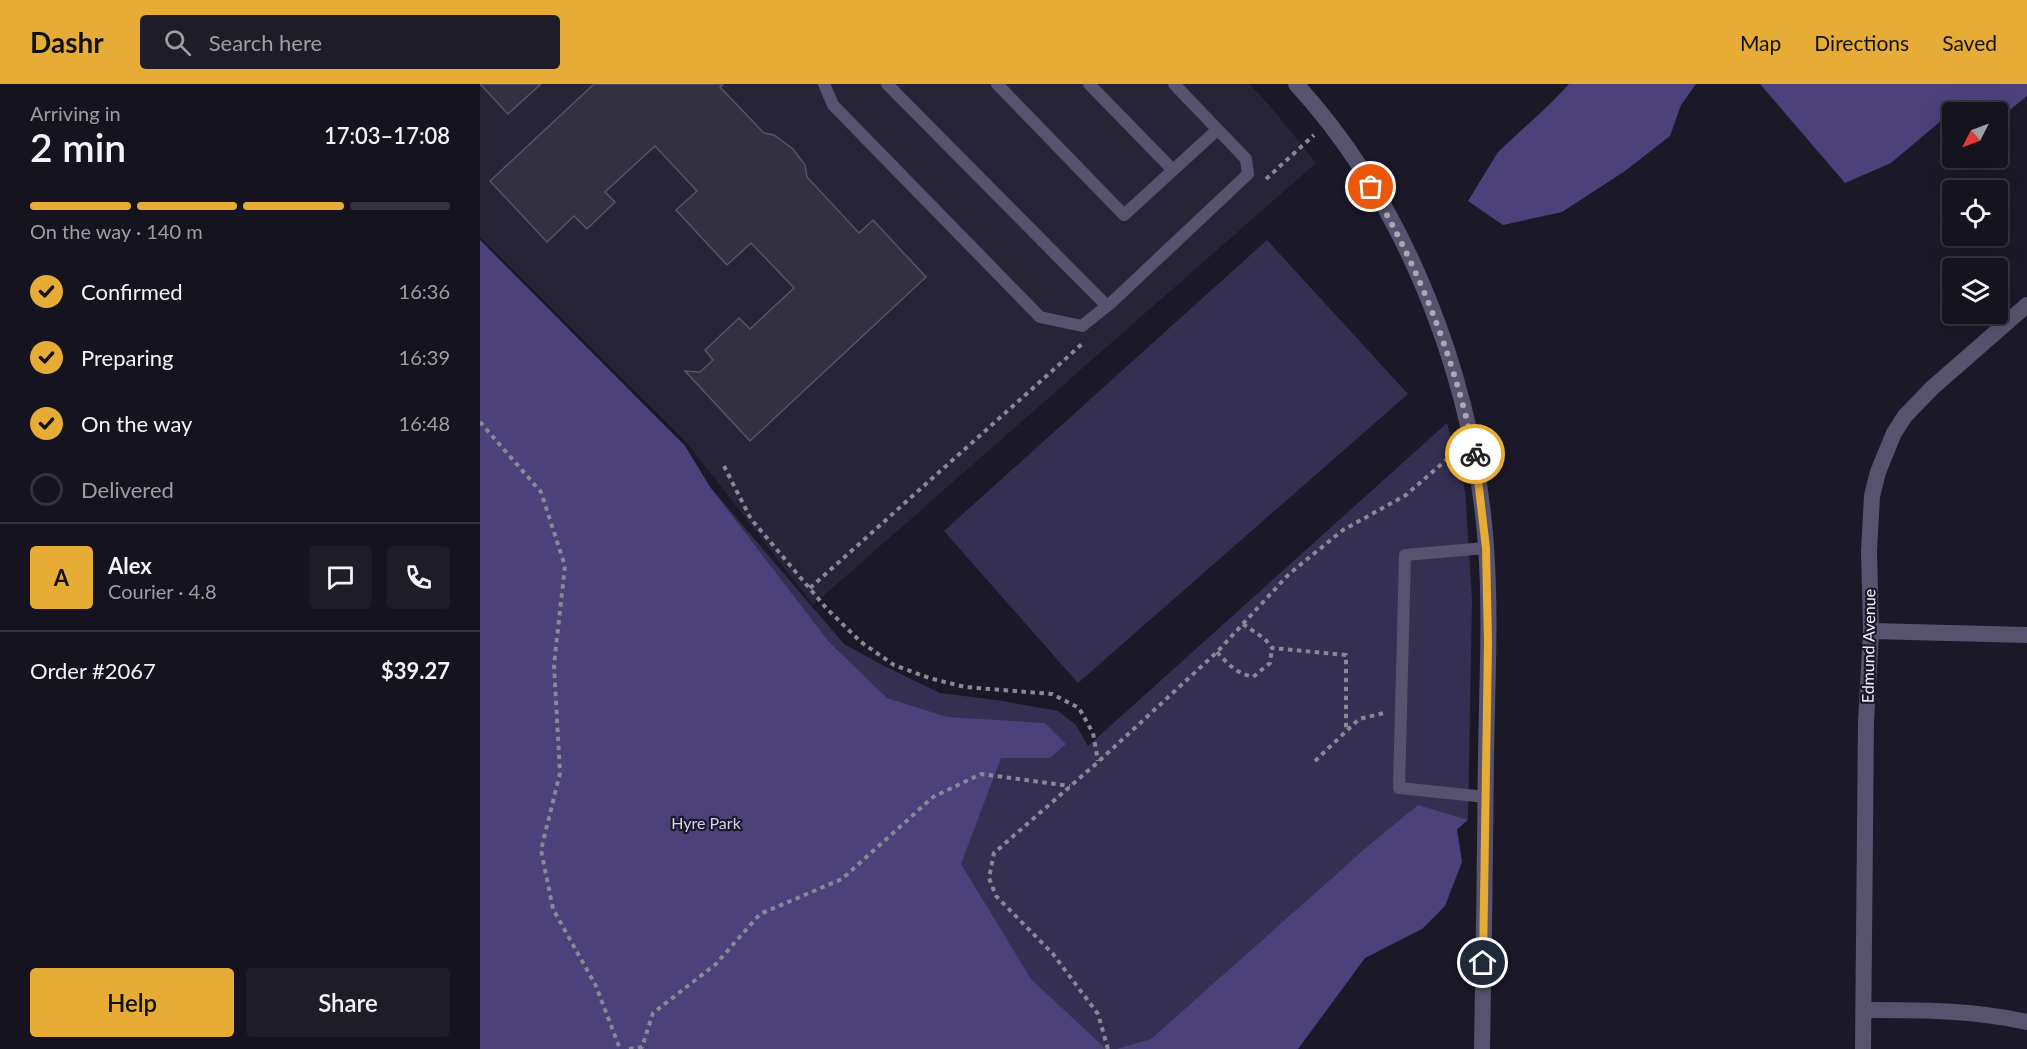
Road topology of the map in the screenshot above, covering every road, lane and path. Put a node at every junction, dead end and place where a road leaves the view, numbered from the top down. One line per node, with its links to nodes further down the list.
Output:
1 (824, 84): 12 (lane)
2 (887, 84): 12 (lane)
3 (997, 84): 9 (lane)
4 (1089, 84): 9 (lane)
5 (1174, 84): 8 (lane)
6 (1296, 84): 7 (street)
7 (1328, 123): 10 (path); 15 (street)
8 (1217, 130): 9 (lane); 12 (lane)
9 (1173, 170)
10 (1258, 186)
11 (2027, 305): 20 (street, Edmund Avenue)
12 (1107, 306)
13 (1082, 344): 18 (path)
14 (480, 422): 32 (path)
15 (1471, 438): 17 (street); 19 (path)
16 (724, 466): 18 (path)
17 (1486, 548): 24 (lane); 29 (street)
18 (810, 588): 27 (path)
19 (1243, 624): 22 (path); 23 (path)
20 (1871, 631): 21 (street); 30 (street, Edmund Avenue)
21 (2027, 635)
22 (1272, 648): 23 (path); 25 (path)
23 (1217, 652): 27 (path)
24 (1401, 709): 25 (path); 29 (lane)
25 (1346, 731): 26 (path)
26 (1315, 761)
27 (1098, 762): 28 (path)
28 (1070, 786): 33 (path); 34 (path)
29 (1486, 797): 35 (street)
30 (1865, 1010): 31 (street); 36 (street, Edmund Avenue)
31 (2027, 1022)
32 (620, 1049)
33 (629, 1049)
34 (1108, 1049)
35 (1482, 1049)
36 (1863, 1049)

